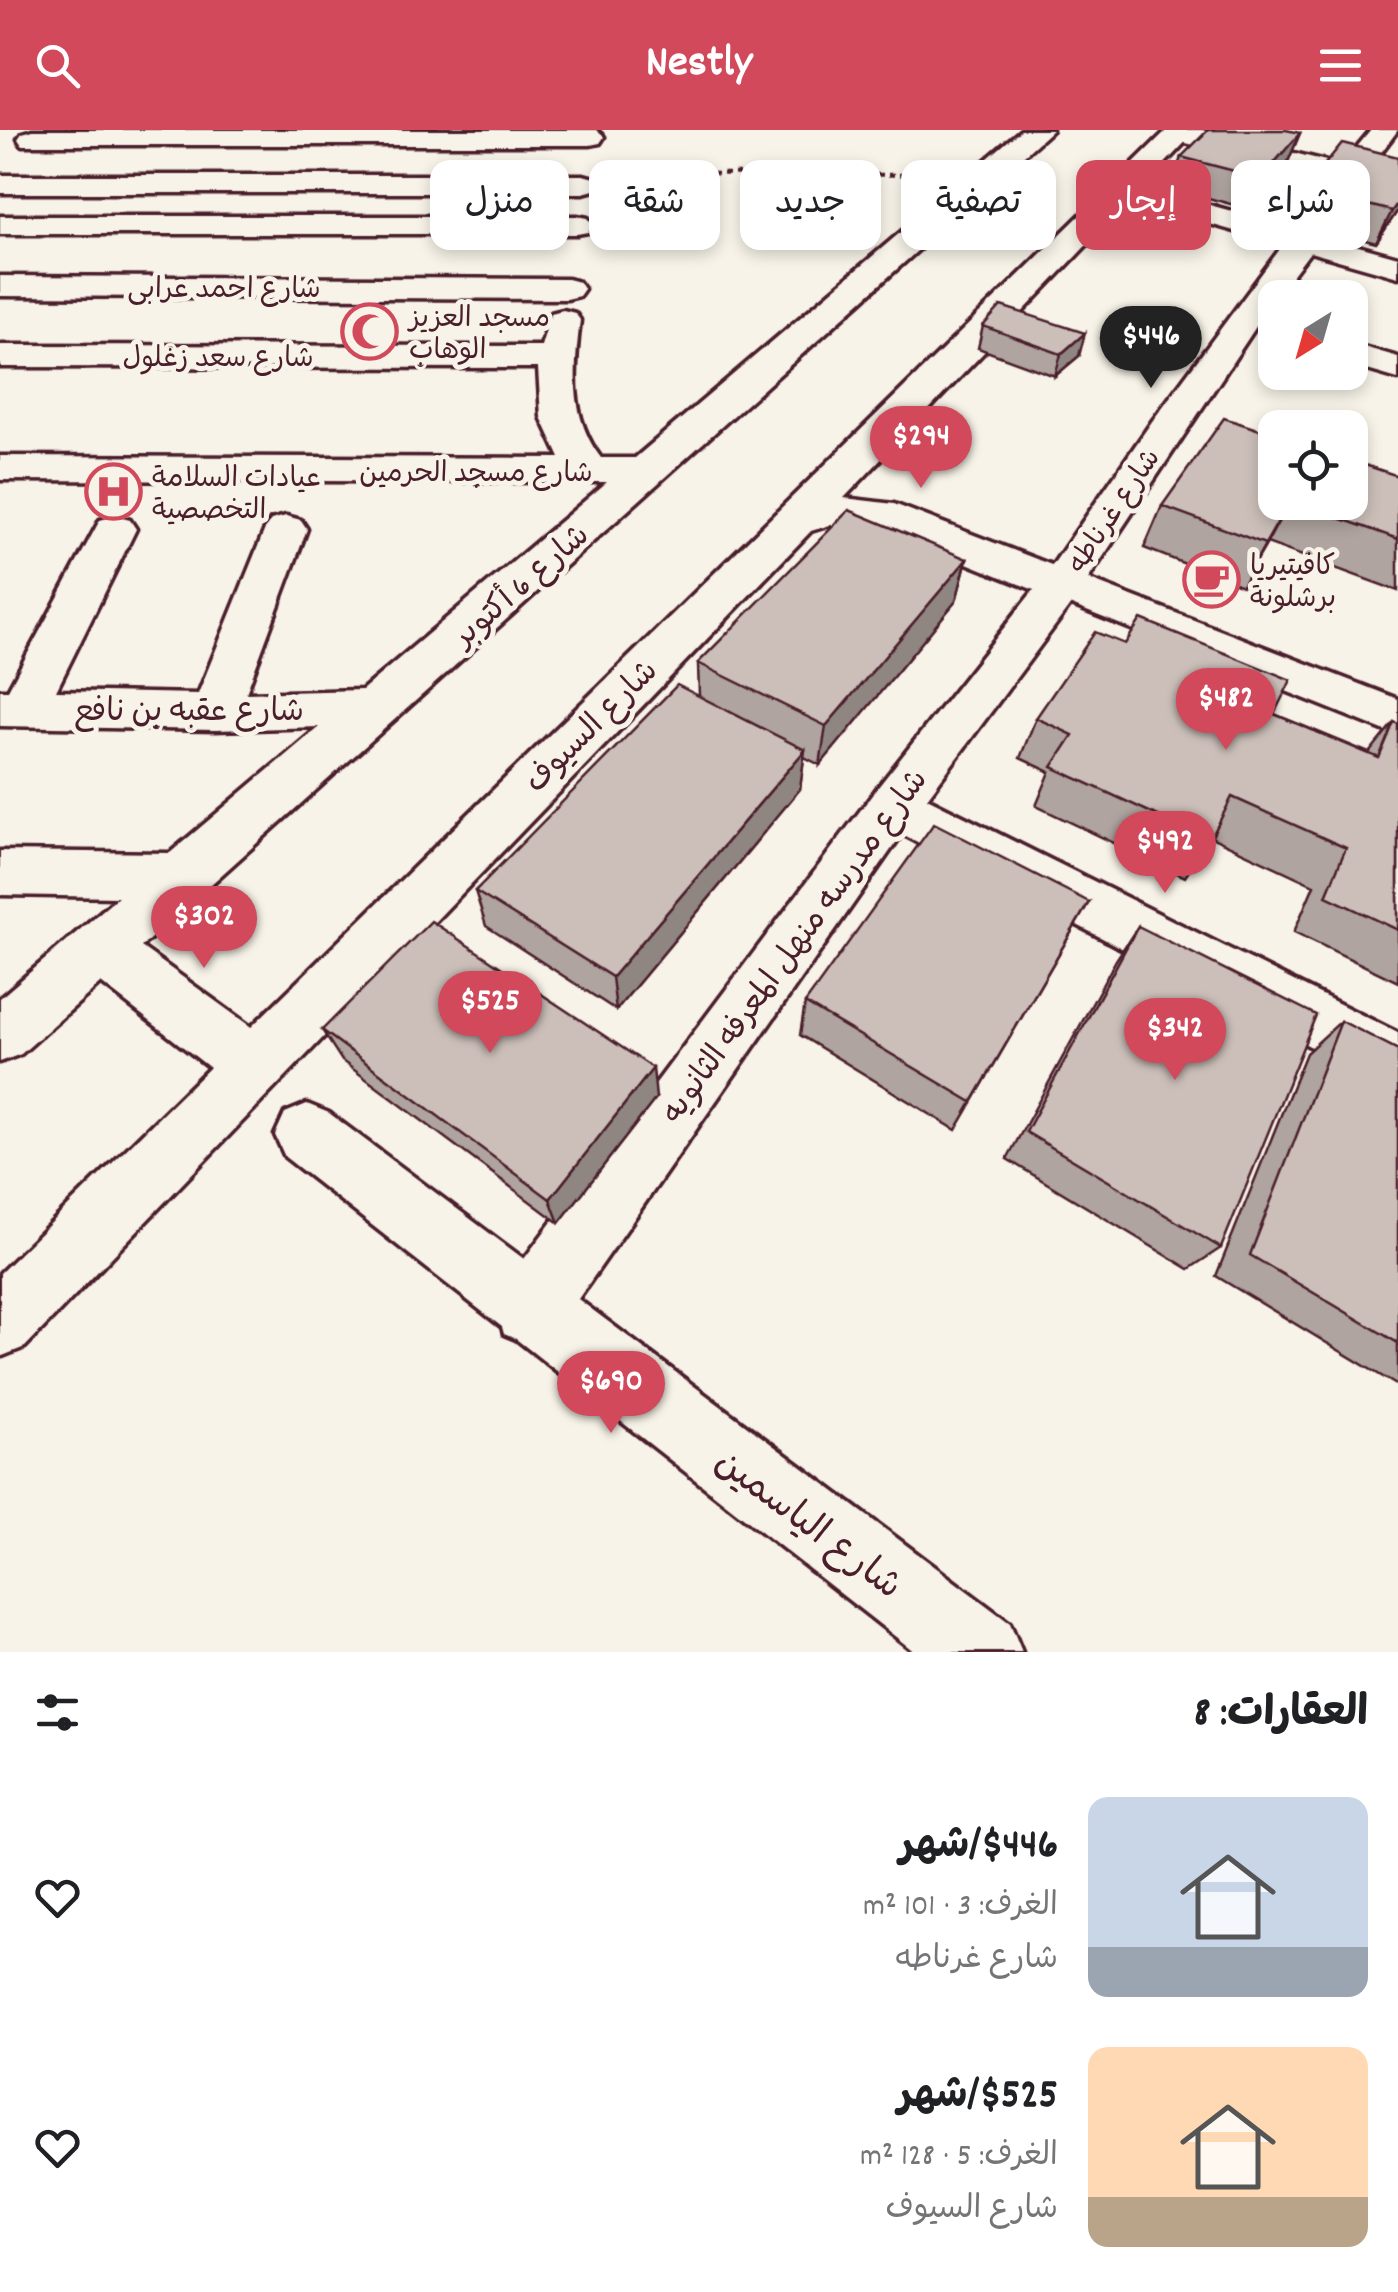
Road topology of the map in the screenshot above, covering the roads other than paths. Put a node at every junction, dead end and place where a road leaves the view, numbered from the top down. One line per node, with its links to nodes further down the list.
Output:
1 (1038, 130): 31 (street, شارع 6 أكتوبر)
2 (1386, 130): 9 (street)
3 (1182, 132): 7 (street, شارع السيوف); 8 (street)
4 (591, 134): 5 (street); 10 (street)
5 (35, 135): 6 (street); 11 (street)
6 (0, 137)
7 (1154, 160)
8 (1291, 160)
9 (1361, 160)
10 (584, 178): 11 (street); 14 (street)
11 (0, 181)
12 (1370, 181): 13 (street)
13 (1398, 188)
14 (577, 225): 15 (street); 24 (street)
15 (0, 226)
16 (1076, 237): 35 (street, شارع السيوف)
17 (1298, 250): 20 (street, شارع غرناطه)
18 (1338, 250): 19 (street)
19 (1398, 267)
20 (1283, 280)
21 (1302, 280): 22 (street)
22 (1398, 280)
23 (0, 286): 24 (street, شارع احمد عرابى)
24 (568, 289): 27 (street)
25 (1258, 327): 36 (street, شارع غرناطه)
26 (0, 356): 27 (street, شارع سعد زغلول)
27 (557, 357): 32 (street)
28 (1368, 359): 29 (street)
29 (1398, 368)
30 (0, 468): 32 (street, شارع مسجد الحرمين)
31 (651, 470): 32 (street, شارع مسجد الحرمين); 37 (street, شارع 6 أكتوبر)
32 (590, 472)
33 (114, 529): 38 (street)
34 (286, 529): 39 (street)
35 (783, 530): 36 (street); 48 (street, شارع السيوف)
36 (1054, 594): 40 (street); 41 (street); 42 (street, شارع مدرسه منهل المعرفه الثانويه)
37 (378, 707): 39 (street, شارع عقبه بن نافع); 44 (street, شارع 6 أكتوبر)
38 (11, 708): 39 (street, شارع عقبه بن نافع)
39 (215, 712)
40 (1398, 718)
41 (1398, 748)
42 (893, 806): 47 (street); 50 (street, شارع مدرسه منهل المعرفه الثانويه)
43 (0, 872): 44 (street)
44 (184, 876): 45 (street, شارع 6 أكتوبر)
45 (100, 949): 46 (street, شارع 6 أكتوبر); 48 (street)
46 (0, 1035)
47 (1398, 1064)
48 (254, 1065): 51 (street, شارع السيوف)
49 (307, 1135): 50 (street, شارع الياسمين)
50 (529, 1308): 52 (street, شارع الياسمين)
51 (0, 1322)
52 (981, 1652)

